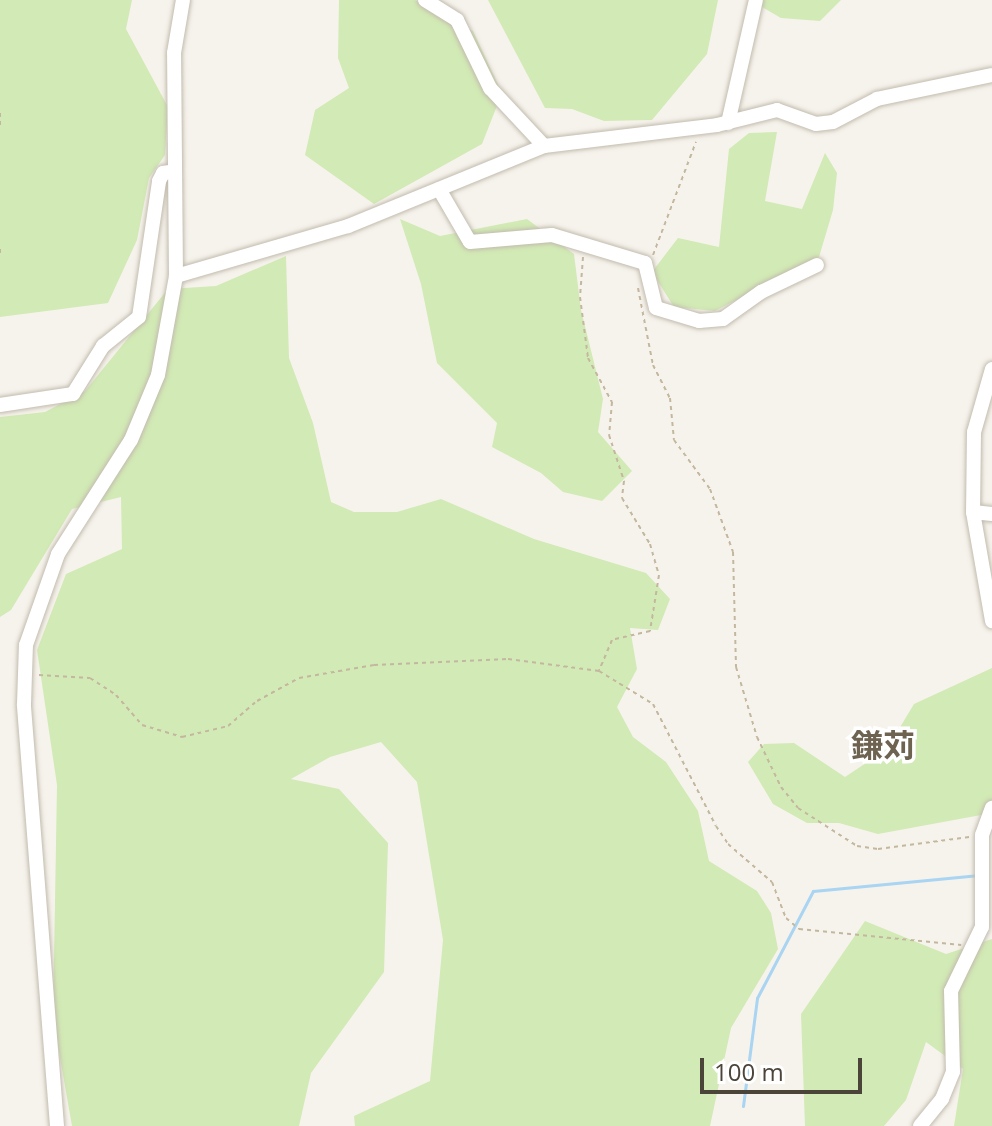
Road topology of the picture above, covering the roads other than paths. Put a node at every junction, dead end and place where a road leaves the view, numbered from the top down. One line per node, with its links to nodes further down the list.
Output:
1 (183, 0): 7 (street)
2 (425, 0): 6 (street)
3 (756, 0): 5 (street)
4 (992, 75): 5 (street)
5 (728, 123): 6 (street)
6 (544, 146): 8 (street)
7 (175, 171): 10 (street); 12 (street)
8 (439, 189): 9 (street); 10 (street)
9 (817, 265)
10 (176, 276): 17 (street)
11 (992, 369): 13 (street)
12 (0, 405)
13 (973, 512): 14 (street); 15 (street)
14 (992, 514)
15 (992, 621)
16 (992, 808): 18 (street)
17 (57, 1126)
18 (920, 1126)

